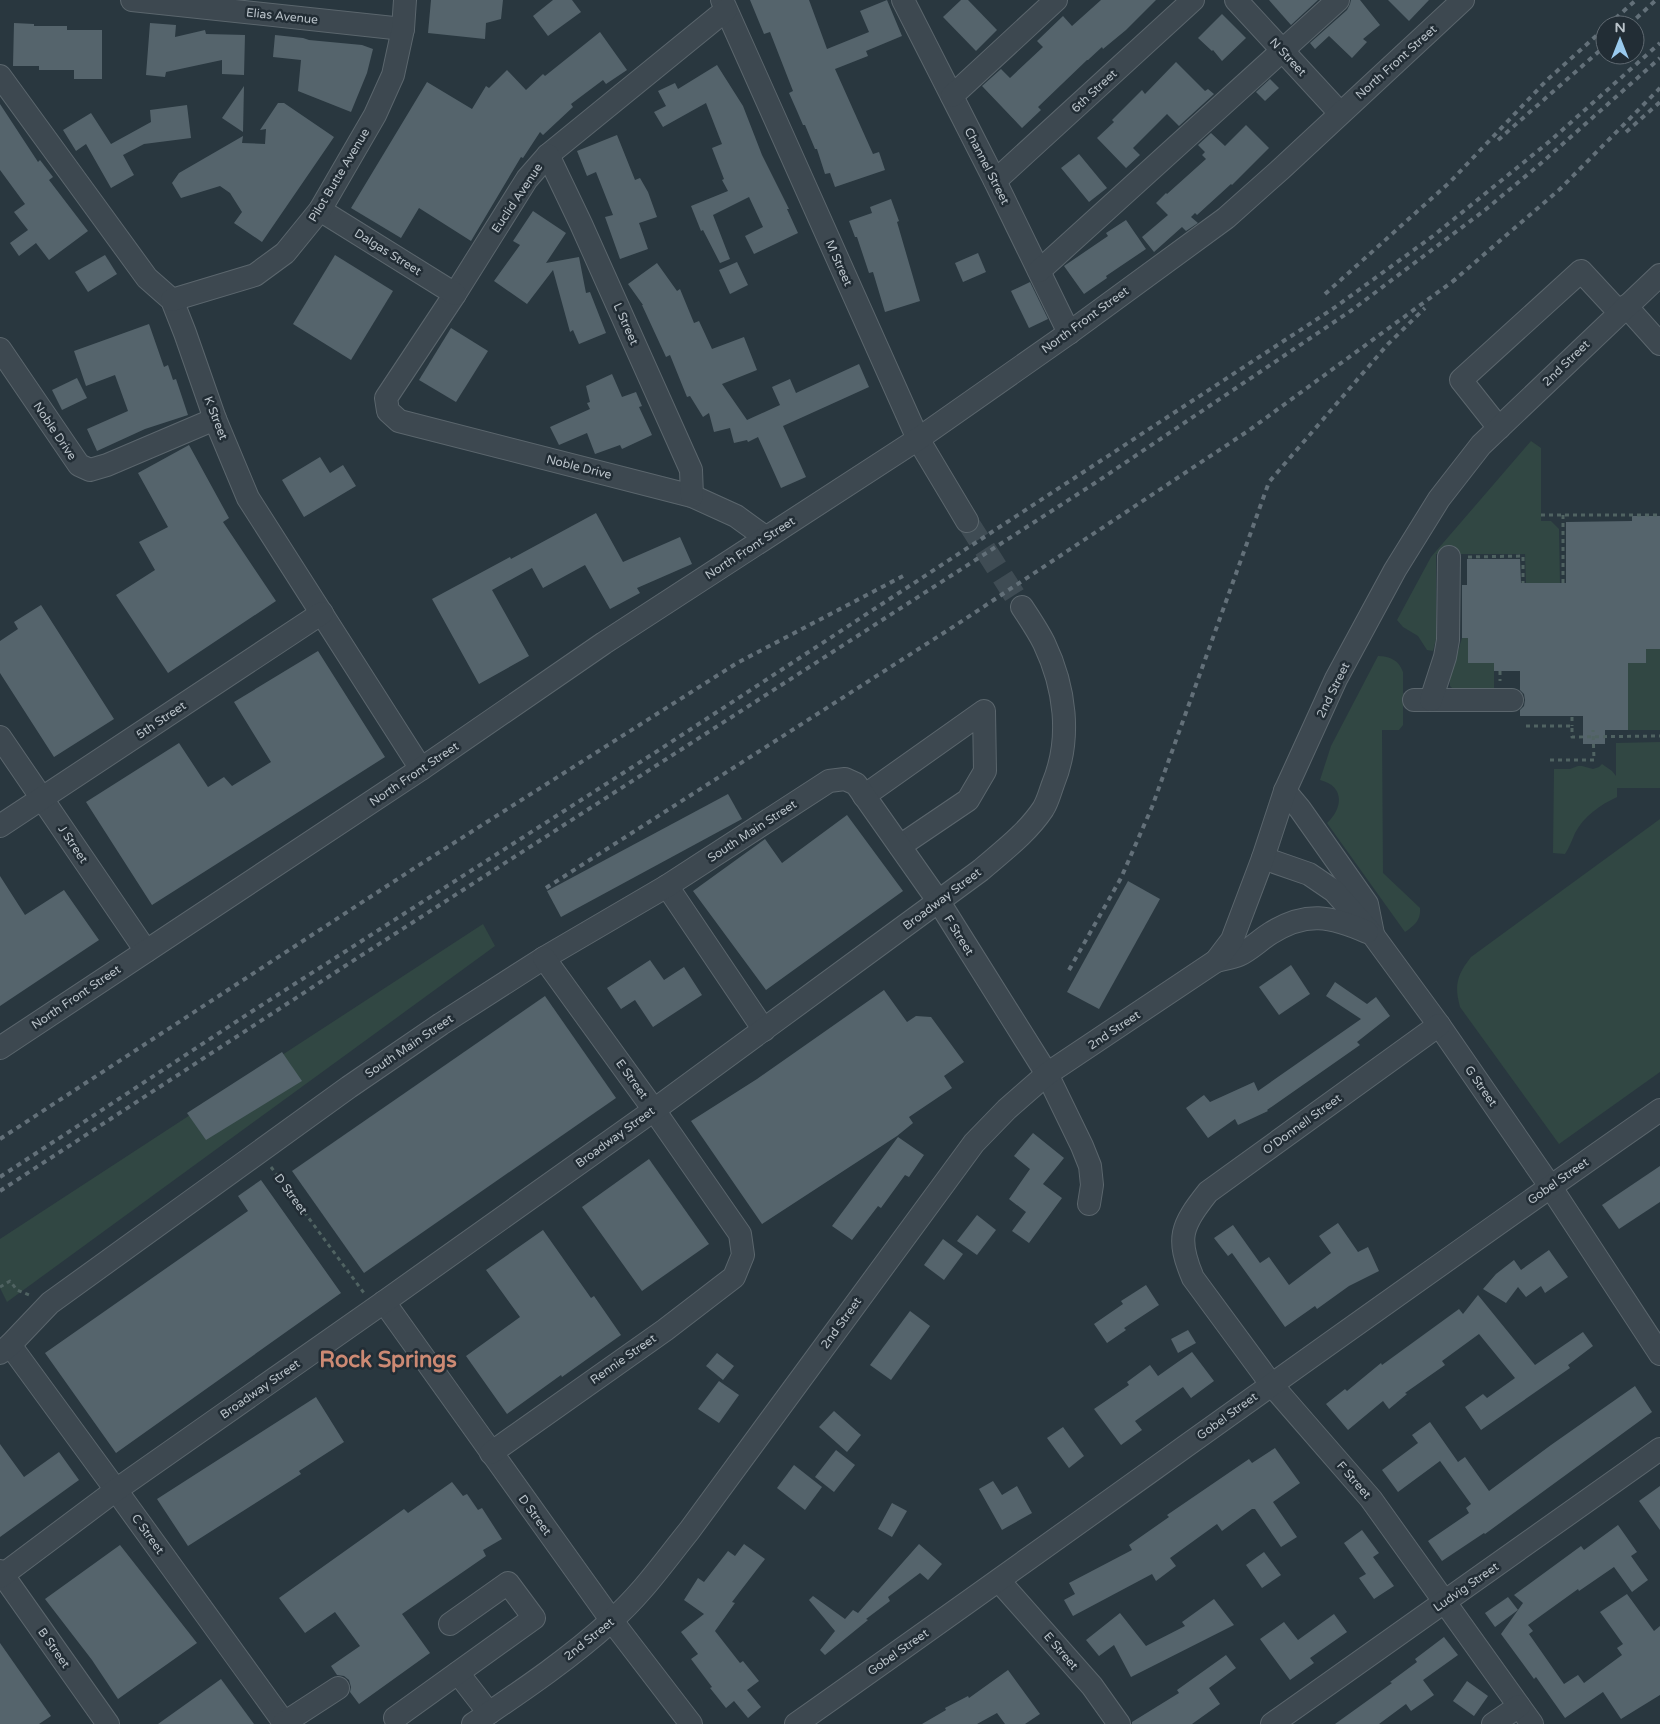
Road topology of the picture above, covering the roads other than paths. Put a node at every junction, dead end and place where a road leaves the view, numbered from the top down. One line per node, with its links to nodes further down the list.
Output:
1 (132, 0): 10 (street, Elias Avenue)
2 (406, 0): 11 (street, Pilot Butte Avenue)
3 (1056, 0): 14 (street)
4 (1193, 0): 17 (street, 6th Street)
5 (1236, 0): 12 (street, N Street)
6 (1338, 0): 12 (street)
7 (1463, 0): 15 (street, North Front Street)
8 (908, 2): 14 (street, Channel Street)
9 (724, 5): 16 (street, Euclid Avenue); 30 (street, M Street)
10 (270, 7): 11 (street, Elias Avenue)
11 (403, 29): 18 (street, Pilot Butte Avenue)
12 (1283, 51): 15 (street, N Street); 19 (street)
13 (0, 76): 22 (street, K Street)
14 (952, 96): 17 (street, Channel Street)
15 (1340, 113): 24 (street, North Front Street)
16 (548, 155): 21 (street, Euclid Avenue); 31 (street, L Street)
17 (995, 181): 19 (street, Channel Street)
18 (320, 210): 21 (street, Dalgas Street); 22 (street, Pilot Butte Avenue)
19 (1039, 271): 24 (street, Channel Street)
20 (1660, 275): 23 (street, 2nd Street)
21 (455, 294): 27 (street, Euclid Avenue)
22 (172, 300): 28 (street, K Street)
23 (1622, 309): 25 (street); 29 (street, 2nd Street); 29 (street)
24 (1069, 332): 30 (street, North Front Street)
25 (1660, 344)
26 (0, 349): 28 (street, Noble Drive)
27 (388, 411): 31 (street, Noble Drive)
28 (215, 419): 36 (street, K Street)
29 (1499, 428): 41 (street, 2nd Street)
30 (918, 439): 32 (street, M Street); 33 (street, North Front Street)
31 (692, 496): 33 (street, Noble Drive)
32 (967, 521)
33 (765, 537): 39 (street, North Front Street)
34 (1449, 557): 37 (street)
35 (1022, 607): 48 (street, Broadway Street)
36 (322, 613): 39 (street, K Street); 43 (street, 5th Street)
37 (1512, 700)
38 (0, 737): 43 (street, J Street)
39 (421, 769): 50 (street, North Front Street)
40 (845, 779): 42 (street, F Street); 47 (street, South Main Street)
41 (1286, 791): 46 (street, 2nd Street); 49 (street)
42 (864, 796): 45 (street, F Street); 45 (street)
43 (42, 799): 44 (street, 5th Street); 50 (street, J Street)
44 (0, 826)
45 (900, 846): 48 (street, F Street)
46 (1264, 858): 49 (street, G Street); 52 (street, 2nd Street)
47 (666, 886): 51 (street, South Main Street); 54 (street)
48 (939, 902): 54 (street, Broadway Street); 56 (street, F Street)
49 (1373, 935): 52 (street); 53 (street, G Street)
50 (146, 951): 55 (street, North Front Street)
51 (544, 958): 57 (street, E Street); 64 (street, South Main Street)
52 (1216, 961): 56 (street, 2nd Street)
53 (1439, 1025): 59 (street, G Street); 61 (street, O'Donnell Street)
54 (764, 1030): 57 (street, Broadway Street)
55 (0, 1048)
56 (1047, 1074): 60 (street, F Street); 73 (street, 2nd Street)
57 (654, 1110): 62 (street, E Street); 63 (street, Broadway Street)
58 (1660, 1110): 59 (street, Gobel Street)
59 (1550, 1186): 65 (street, G Street); 66 (street, Gobel Street)
60 (1088, 1204)
61 (1182, 1237): 66 (street, F Street)
62 (743, 1255): 68 (street, Rennie Street)
63 (380, 1305): 68 (street, D Street); 69 (street, Broadway Street)
64 (5, 1349): 69 (street, C Street)
65 (1660, 1354)
66 (1271, 1384): 71 (street, Gobel Street); 72 (street, F Street)
67 (1660, 1449): 72 (street, Ludvig Street)
68 (491, 1452): 73 (street, D Street)
69 (116, 1490): 70 (street, Broadway Street); 80 (street, C Street)
70 (1, 1574): 81 (street, B Street)
71 (999, 1581): 83 (street, Gobel Street); 84 (street, E Street)
72 (1446, 1602): 77 (street, F Street); 85 (street, Ludvig Street)
73 (612, 1621): 79 (street, 2nd Street); 82 (street, D Street)
74 (450, 1624): 75 (street)
75 (458, 1673): 78 (street); 79 (street)
76 (338, 1688): 80 (street)
77 (1519, 1706): 86 (street); 87 (street, F Street)
78 (395, 1718)
79 (481, 1719)
80 (285, 1723)
81 (108, 1724)
82 (691, 1724)
83 (796, 1724)
84 (1119, 1724)
85 (1272, 1724)
86 (1493, 1724)
87 (1532, 1724)

